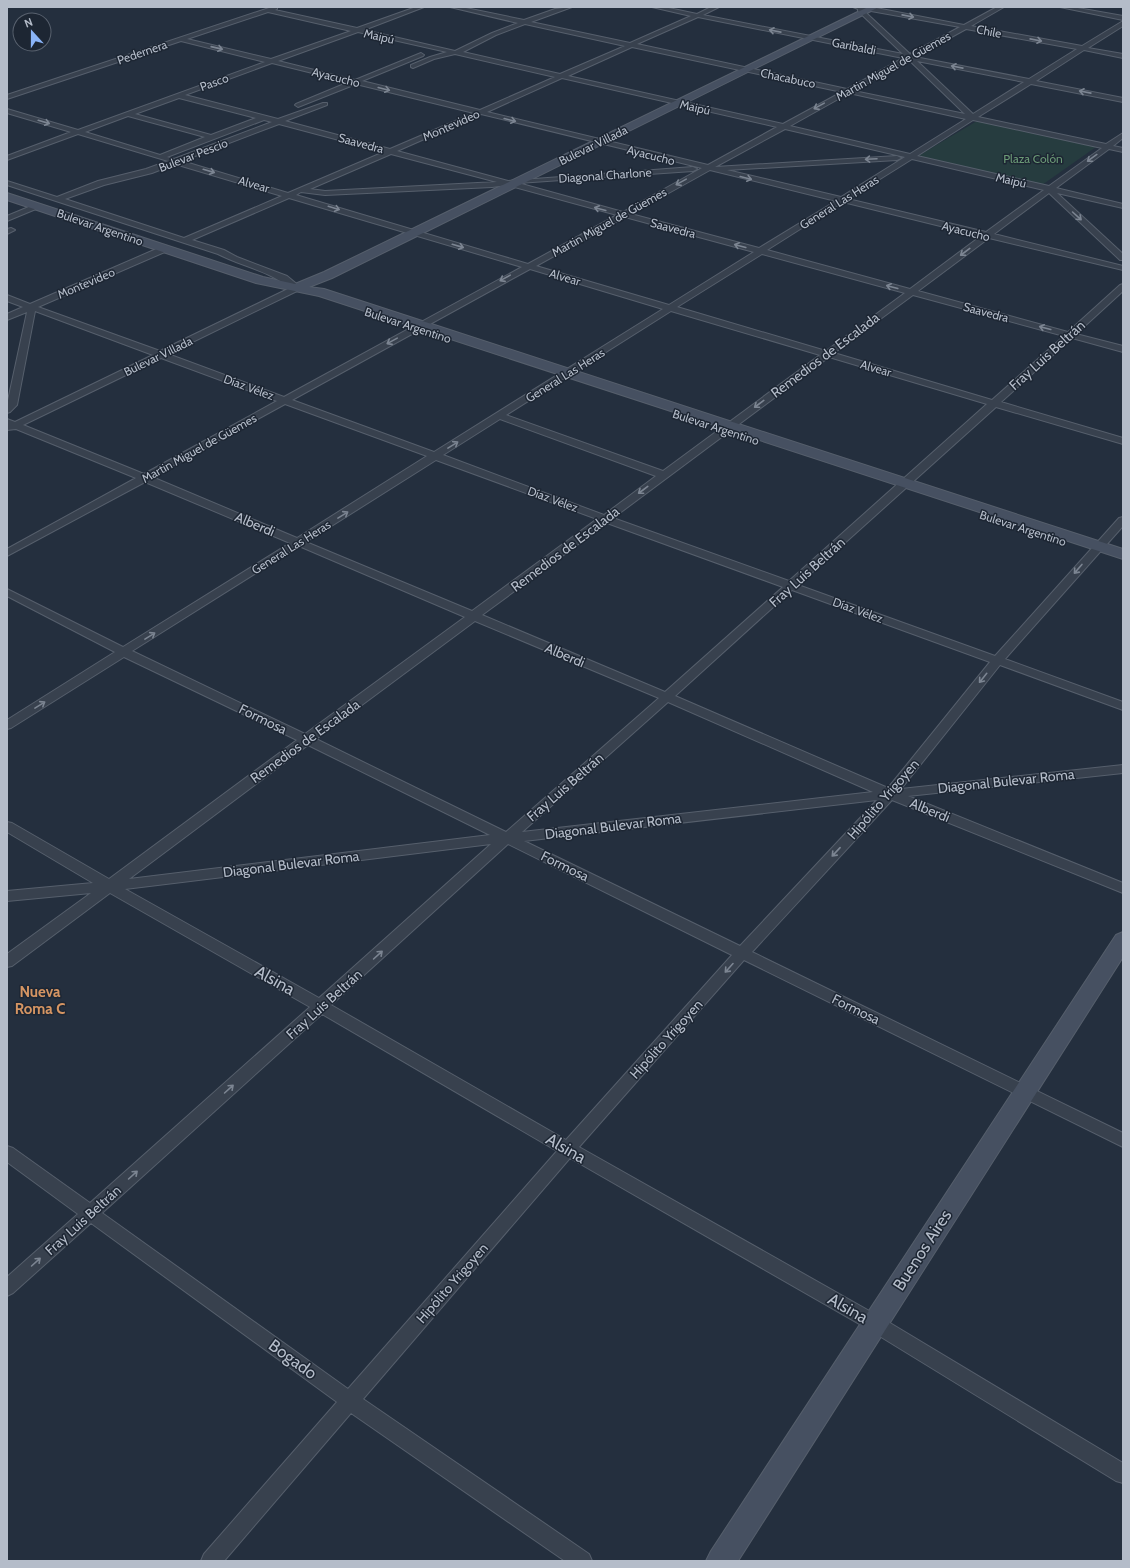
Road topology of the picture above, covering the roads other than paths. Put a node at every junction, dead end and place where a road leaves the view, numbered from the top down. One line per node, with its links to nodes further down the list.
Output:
1 (276, 7): 10 (street, Pedernera)
2 (421, 7): 16 (street, Pasco)
3 (453, 7): 13 (street, Chacabuco)
4 (569, 7): 13 (street)
5 (655, 7): 11 (street, Garibaldi)
6 (716, 7): 11 (street, Montevideo)
7 (1001, 7): 15 (street, Martin Miguel de Güemes)
8 (1063, 7): 12 (street)
9 (865, 9): 15 (street, Chile, one-way to 15); 17 (main road, Bulevar Villada); 24 (street)
10 (267, 10): 16 (street, Maipú); 18 (street, Pedernera)
11 (698, 15): 17 (street, Garibaldi, one-way to 11); 19 (street, Montevideo)
12 (1123, 18)
13 (527, 23): 19 (street, Chacabuco); 21 (street)
14 (1123, 23): 20 (street, General Las Heras)
15 (965, 26): 20 (street, Chile, one-way to 20); 24 (street, Martin Miguel de Güemes)
16 (357, 30): 21 (street, Maipú); 25 (street, Pasco)
17 (808, 37): 24 (street, Garibaldi); 26 (main road, Bulevar Villada)
18 (179, 39): 25 (street, Ayacucho, one-way to 25); 33 (street, Pedernera)
19 (631, 44): 26 (street, Chacabuco); 27 (street, Montevideo)
20 (1083, 48): 23 (street, Chile); 29 (street, General Las Heras)
21 (454, 53): 27 (street, Maipú); 30 (street)
22 (421, 55): 28 (street)
23 (1123, 56)
24 (909, 57): 29 (street, Garibaldi, one-way to 24); 31 (street, Martin Miguel de Güemes); 43 (street)
25 (272, 61): 28 (street, Ayacucho); 32 (street, Pasco)
26 (744, 69): 31 (street, Chacabuco); 35 (main road, Bulevar Villada)
27 (559, 77): 35 (street, Maipú); 40 (street, Montevideo)
28 (357, 82): 30 (street, Ayacucho); 37 (street)
29 (1031, 82): 34 (street, Garibaldi, one-way to 29); 43 (street, General Las Heras)
30 (366, 84): 40 (street, Ayacucho, one-way to 40)
31 (847, 91): 43 (street, Chacabuco); 45 (street, Martin Miguel de Güemes, one-way to 45)
32 (177, 95): 41 (street, Pasco); 42 (street, Saavedra)
33 (7, 97)
34 (1123, 100)
35 (675, 102): 45 (street, Maipú); 49 (main road, Bulevar Villada)
36 (325, 104): 44 (street, Bulevar Pescio)
37 (293, 107)
38 (7, 111): 46 (street, Alvear, one-way to 46)
39 (278, 113): 42 (street, Bulevar Pescio)
40 (479, 113): 49 (street, Ayacucho, one-way to 49); 53 (street, Montevideo)
41 (128, 114): 46 (street, Pasco); 48 (street)
42 (263, 118): 44 (street, Saavedra); 48 (street, Bulevar Pescio)
43 (973, 118): 50 (street, Chacabuco); 55 (street, General Las Heras)
44 (280, 122): 53 (street, Saavedra); 57 (street, Bulevar Pescio)
45 (782, 126): 55 (street, Maipú); 58 (street, Martin Miguel de Güemes)
46 (78, 132): 54 (street, Alvear); 56 (street, Pasco)
47 (1123, 135): 50 (street, Remedios de Escalada)
48 (211, 137): 54 (street, Bulevar Pescio)
49 (596, 141): 58 (street, Ayacucho); 60 (main road, Bulevar Villada)
50 (1107, 146): 51 (street); 52 (street, Chacabuco); 61 (street, Remedios de Escalada, one-way to 61)
51 (1123, 146)
52 (1123, 150)
53 (390, 151): 60 (street, Saavedra); 62 (street, Montevideo)
54 (160, 157): 57 (street, Alvear)
55 (910, 157): 58 (street, Diagonal Charlone, one-way to 58); 61 (street, Maipú); 66 (street, General Las Heras)
56 (7, 158)
57 (175, 162): 63 (street, Alvear, one-way to 63); 65 (street, Bulevar Pescio)
58 (706, 168): 60 (street, Diagonal Charlone); 66 (street, Ayacucho, one-way to 66); 69 (street, Martin Miguel de Güemes, one-way to 69)
59 (7, 183): 65 (street)
60 (512, 183): 62 (street, Diagonal Charlone); 69 (street, Saavedra, one-way to 60); 73 (main road, Bulevar Villada)
61 (1048, 189): 68 (street, Maipú); 74 (street, Remedios de Escalada); 78 (street, one-way to 78)
62 (300, 190): 63 (street, Montevideo)
63 (290, 195): 73 (street, Alvear, one-way to 73); 75 (street, Montevideo)
64 (7, 196): 67 (main road, Bulevar Argentino)
65 (58, 199): 71 (street)
66 (841, 201): 74 (street, Ayacucho); 77 (street, General Las Heras)
67 (39, 206): 70 (street); 72 (main road, Bulevar Argentino)
68 (1123, 206)
69 (622, 215): 77 (street, Saavedra, one-way to 69); 80 (street, Martin Miguel de Güemes)
70 (7, 219)
71 (128, 222): 72 (street); 75 (street)
72 (109, 230): 76 (main road, Bulevar Argentino)
73 (411, 232): 80 (street, Alvear, one-way to 80); 84 (main road, Bulevar Villada)
74 (987, 236): 82 (street, Ayacucho); 86 (street, Remedios de Escalada, one-way to 86)
75 (184, 240): 79 (street)
76 (164, 249): 81 (main road, Bulevar Argentino); 88 (street, Montevideo)
77 (760, 252): 86 (street, Saavedra, one-way to 77); 89 (street, General Las Heras)
78 (1123, 258)
79 (234, 259): 81 (street); 85 (street)
80 (528, 266): 89 (street, Alvear); 91 (street, Martin Miguel de Güemes, one-way to 91)
81 (219, 267): 85 (main road, Bulevar Argentino)
82 (1123, 268)
83 (1123, 286): 92 (street, Fray Luis Beltrán)
84 (309, 287): 85 (main road, Bulevar Argentino); 91 (main road, Bulevar Argentino)
85 (296, 288): 95 (street, Bulevar Villada)
86 (911, 292): 92 (street, Saavedra, one-way to 86); 94 (street, Remedios de Escalada)
87 (7, 298): 88 (street, Díaz Vélez)
88 (32, 307): 90 (street, Montevideo); 95 (street, Díaz Vélez); 99 (street)
89 (671, 308): 94 (street, Alvear); 96 (street, General Las Heras)
90 (7, 318)
91 (419, 327): 96 (main road, Bulevar Argentino); 97 (street, Martin Miguel de Güemes, one-way to 97)
92 (1069, 335): 93 (street, Saavedra); 98 (street, Fray Luis Beltrán)
93 (1123, 349)
94 (827, 354): 98 (street, Alvear); 102 (street, Remedios de Escalada, one-way to 102)
95 (160, 355): 97 (street, Díaz Vélez); 101 (street, Bulevar Villada)
96 (565, 375): 100 (street, General Las Heras); 102 (main road, Bulevar Argentino)
97 (285, 400): 104 (street, Díaz Vélez); 106 (street, Martin Miguel de Güemes)
98 (994, 402): 103 (street, Alvear); 107 (street, Fray Luis Beltrán)
99 (7, 410)
100 (500, 416): 104 (street, General Las Heras, one-way to 100); 105 (street)
101 (10, 426): 106 (street, Alberdi)
102 (727, 428): 105 (street, Remedios de Escalada); 107 (main road, Bulevar Argentino)
103 (1123, 441)
104 (437, 456): 108 (street, Díaz Vélez); 110 (street, General Las Heras, one-way to 104)
105 (664, 475): 108 (street, Remedios de Escalada, one-way to 108)
106 (145, 478): 110 (street, Alberdi); 112 (street, Martin Miguel de Güemes)
107 (902, 485): 111 (main road, Bulevar Argentino); 115 (street, Fray Luis Beltrán)
108 (606, 519): 115 (street, Díaz Vélez); 117 (street, Remedios de Escalada)
109 (1123, 520): 111 (street, Hipólito Yrigoyen)
110 (299, 543): 117 (street, Alberdi); 118 (street, General Las Heras, one-way to 110)
111 (1097, 549): 113 (main road, Bulevar Argentino); 114 (main road, Bulevar Argentino); 119 (street, Hipólito Yrigoyen, one-way to 119)
112 (7, 553)
113 (1123, 554)
114 (1123, 561)
115 (791, 586): 119 (street, Díaz Vélez); 120 (street, Fray Luis Beltrán)
116 (7, 592): 118 (street, Formosa)
117 (474, 616): 120 (street, Alberdi); 123 (street, Remedios de Escalada)
118 (124, 652): 122 (street, General Las Heras, one-way to 118); 123 (street, Formosa)
119 (997, 661): 121 (street, Díaz Vélez); 125 (street, Hipólito Yrigoyen, one-way to 125)
120 (667, 697): 125 (street, Alberdi); 127 (street, Fray Luis Beltrán)
121 (1123, 706)
122 (7, 725)
123 (307, 740): 127 (street, Formosa); 128 (street, Remedios de Escalada)
124 (1123, 769): 125 (street, Diagonal Bulevar Roma)
125 (890, 794): 127 (street, Diagonal Bulevar Roma); 129 (street, Alberdi); 132 (street, Hipólito Yrigoyen, one-way to 132)
126 (7, 826): 128 (street, Alsina)
127 (507, 838): 128 (street, Diagonal Bulevar Roma); 132 (street, Formosa); 134 (street, Fray Luis Beltrán, one-way to 127)
128 (109, 886): 130 (street, Diagonal Bulevar Roma); 133 (street, Remedios de Escalada); 134 (street, Alsina)
129 (1123, 888)
130 (7, 896)
131 (1123, 940): 135 (main road, Buenos Aires)
132 (742, 954): 135 (street, Formosa); 137 (street, Hipólito Yrigoyen, one-way to 137)
133 (7, 962)
134 (321, 1006): 137 (street, Alsina); 139 (street, Fray Luis Beltrán, one-way to 134)
135 (1024, 1092): 136 (street, Formosa); 141 (main road, Buenos Aires)
136 (1123, 1140)
137 (568, 1149): 141 (street, Alsina); 142 (street, Hipólito Yrigoyen)
138 (7, 1153): 139 (street, Bogado)
139 (91, 1212): 140 (street, Fray Luis Beltrán, one-way to 139); 142 (street, Bogado)
140 (7, 1288)
141 (874, 1323): 143 (street, Alsina); 146 (main road, Buenos Aires)
142 (350, 1401): 144 (street, Hipólito Yrigoyen); 145 (street, Bogado)
143 (1123, 1474)
144 (211, 1561)
145 (582, 1561)
146 (720, 1561)

